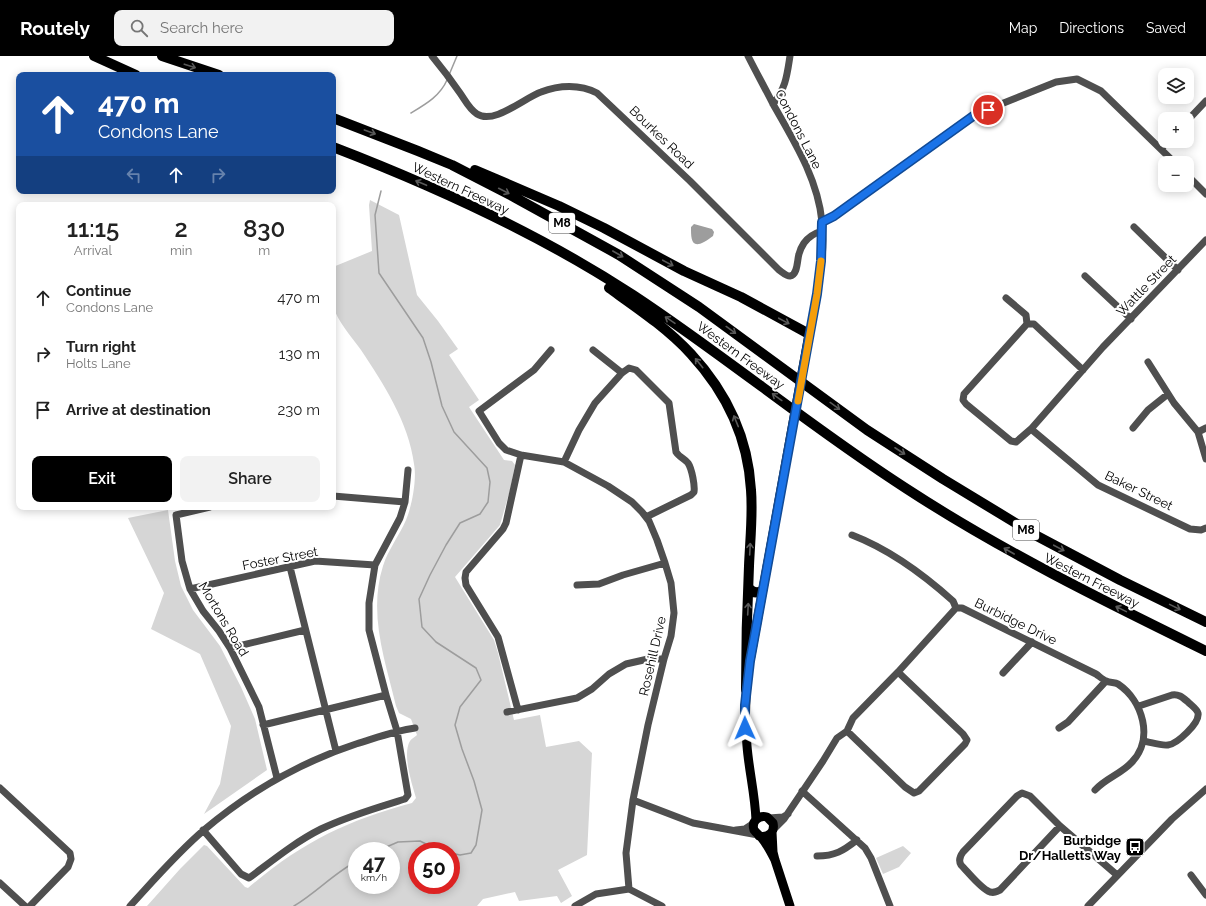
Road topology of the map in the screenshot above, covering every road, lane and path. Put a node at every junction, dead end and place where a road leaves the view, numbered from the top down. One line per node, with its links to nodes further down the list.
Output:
1 (94, 56): 6 (highway)
2 (162, 56): 7 (highway, one-way to 7)
3 (432, 56): 20 (street, Bourkes Road)
4 (748, 56): 9 (street, Condons Lane)
5 (790, 56): 9 (street)
6 (129, 72)
7 (210, 72)
8 (1206, 101): 10 (street)
9 (773, 104): 18 (street, Condons Lane)
10 (1194, 114)
11 (336, 119): 14 (highway, Western Freeway / M8, one-way to 14)
12 (336, 148): 22 (highway, Western Freeway / M8, one-way to 12)
13 (1161, 149): 15 (street); 18 (street)
14 (418, 151): 28 (highway, one-way to 28); 57 (highway, Western Freeway / M8, one-way to 57)
15 (1168, 156)
16 (1194, 182): 17 (street)
17 (1206, 194)
18 (822, 222): 20 (street, Condons Lane)
19 (1134, 227): 23 (street)
20 (822, 231): 28 (street, Condons Lane)
21 (1206, 240): 23 (street, Wattle Street)
22 (544, 243): 53 (highway, one-way to 22); 61 (highway, Western Freeway / M8, one-way to 22)
23 (1178, 270): 26 (street, Wattle Street)
24 (1085, 276): 26 (street)
25 (1006, 298): 27 (street)
26 (1131, 319): 32 (street, Wattle Street)
27 (1028, 324): 32 (street); 37 (street, Wattle Street)
28 (810, 334): 55 (main road)
29 (551, 350): 39 (street, Rosehill Drive)
30 (593, 350): 33 (street)
31 (1148, 362): 34 (street)
32 (1083, 370): 37 (street, Wattle Street)
33 (622, 373): 41 (street); 46 (street)
34 (1168, 394): 35 (street); 38 (street)
35 (1133, 428)
36 (1206, 428): 38 (street)
37 (1031, 429): 47 (street, Baker Street)
38 (1198, 432): 40 (street)
39 (521, 454): 41 (street, Rosehill Drive); 70 (street)
40 (1206, 459)
41 (564, 462): 46 (street, Rosehill Drive)
42 (408, 470): 44 (street)
43 (336, 496): 44 (street)
44 (405, 502): 50 (street)
45 (197, 510): 54 (street, Mortons Road)
46 (646, 517): 49 (street, Rosehill Drive)
47 (1206, 528)
48 (852, 535): 56 (street)
49 (665, 563): 52 (street); 62 (street, Rosehill Drive)
50 (375, 565): 51 (street, Foster Street); 67 (street)
51 (290, 567): 54 (street, Foster Street); 58 (street)
52 (577, 585)
53 (748, 588): 55 (highway); 66 (highway, one-way to 53)
54 (190, 589): 60 (street, Mortons Road)
55 (762, 591): 66 (main road)
56 (956, 608): 59 (street, Burbidge Drive); 63 (street, Burbidge Drive)
57 (1206, 622)
58 (305, 630): 60 (street); 69 (street)
59 (1032, 642): 64 (street); 65 (street, Burbidge Drive)
60 (230, 648): 72 (street, Mortons Road)
61 (1206, 651)
62 (664, 659): 70 (street); 85 (street, Rosehill Drive)
63 (898, 672): 76 (street, Burbidge Drive); 76 (street)
64 (1003, 673)
65 (1106, 681): 68 (street, Burbidge Drive); 74 (street)
66 (746, 690): 84 (main road)
67 (386, 695): 69 (street); 75 (street)
68 (1139, 706): 77 (street); 77 (street)
69 (326, 710): 72 (street); 78 (street)
70 (518, 710): 71 (street)
71 (507, 712)
72 (263, 725): 79 (street, Mortons Road)
73 (414, 728): 75 (street)
74 (1059, 728)
75 (397, 731): 78 (street); 90 (street)
76 (847, 731): 83 (street, Burbidge Drive)
77 (1143, 741): 82 (street)
78 (336, 751): 79 (street)
79 (277, 778): 90 (street)
80 (0, 788): 103 (street)
81 (1206, 789): 97 (street)
82 (1095, 790)
83 (802, 791): 86 (street, Burbidge Drive); 94 (street)
84 (754, 792): 87 (main road); 88 (main road)
85 (633, 800): 91 (street); 100 (street, Rosehill Drive)
86 (788, 814): 87 (street); 92 (street, Burbidge Drive)
87 (768, 817): 88 (main road); 92 (main road)
88 (755, 821): 91 (street); 93 (main road)
89 (1060, 826): 89 (street); 97 (street)
90 (204, 830): 104 (street)
91 (734, 830): 93 (street)
92 (773, 831): 93 (main road); 96 (main road)
93 (759, 835): 96 (main road)
94 (857, 840): 95 (street); 108 (street)
95 (817, 856)
96 (775, 860): 107 (main road)
97 (1117, 875): 109 (street)
98 (1190, 875): 101 (street)
99 (0, 882): 102 (street)
100 (629, 889): 105 (street); 106 (street)
101 (1206, 895)
102 (26, 906)
103 (30, 906)
104 (130, 906)
105 (575, 906)
106 (662, 906)
107 (790, 906)
108 (890, 906)
109 (1088, 906)

